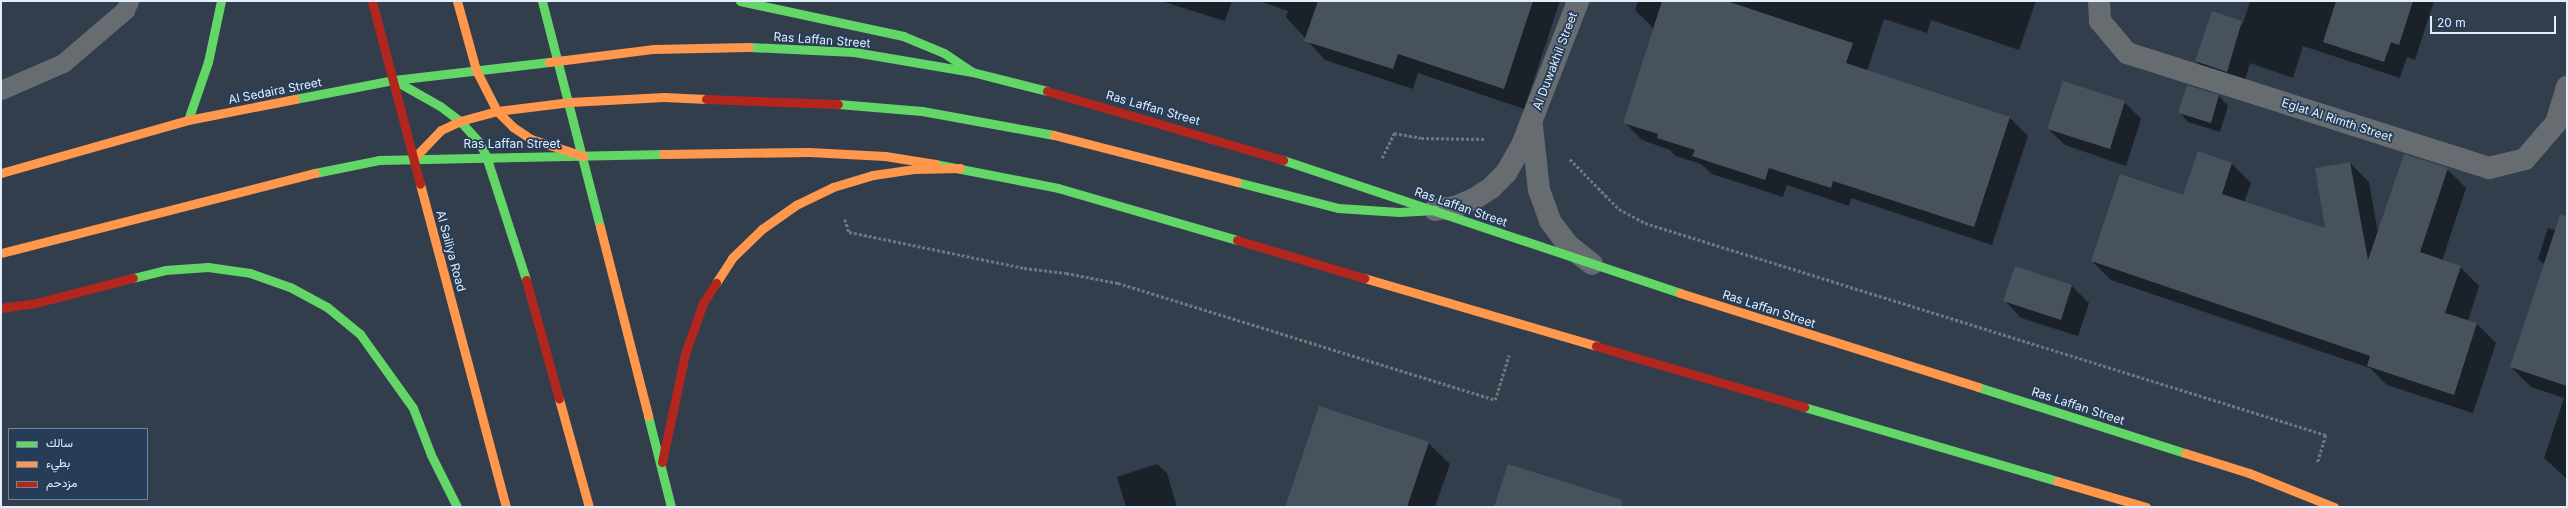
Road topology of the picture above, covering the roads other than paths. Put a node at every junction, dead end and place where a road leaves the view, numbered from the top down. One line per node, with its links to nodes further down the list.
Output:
1 (129, 1): 14 (lane)
2 (221, 1): 17 (main road)
3 (372, 1): 12 (main road, Al Sailiya Road)
4 (457, 1): 10 (main road)
5 (542, 1): 9 (main road)
6 (740, 1): 11 (main road)
7 (1578, 1): 19 (street, Al Duwakhil Street)
8 (2099, 1): 13 (street, Eglat Al Rimth Street)
9 (559, 62): 10 (main road, Al Sedaira Street); 11 (main road, Ras Laffan Street); 15 (main road)
10 (476, 70): 12 (main road, Al Sedaira Street); 16 (main road)
11 (972, 72): 25 (main road, Ras Laffan Street)
12 (394, 80): 17 (main road, Al Sedaira Street); 18 (main road); 22 (main road, Al Sailiya Road)
13 (2567, 87)
14 (1, 90)
15 (570, 102): 16 (main road); 21 (main road); 25 (main road)
16 (497, 111): 18 (main road); 21 (main road)
17 (188, 120): 24 (main road, Al Sedaira Street)
18 (460, 120): 20 (main road); 22 (main road)
19 (1528, 147): 25 (street, Al Duwakhil Street); 27 (street, Al Duwakhil Street)
20 (486, 156): 21 (main road, Ras Laffan Street); 22 (main road, Ras Laffan Street); 32 (main road)
21 (583, 156): 23 (main road, Ras Laffan Street); 29 (main road)
22 (414, 158): 26 (main road); 31 (main road, Al Sailiya Road)
23 (960, 168): 29 (main road); 34 (main road, Ras Laffan Street)
24 (1, 173)
25 (1435, 210): 27 (main road, Ras Laffan Street)
26 (1, 253)
27 (1596, 266): 35 (main road, Ras Laffan Street)
28 (1, 308): 30 (main road)
29 (660, 469): 33 (main road)
30 (457, 507)
31 (506, 507)
32 (589, 507)
33 (671, 507)
34 (2146, 507)
35 (2334, 507)

